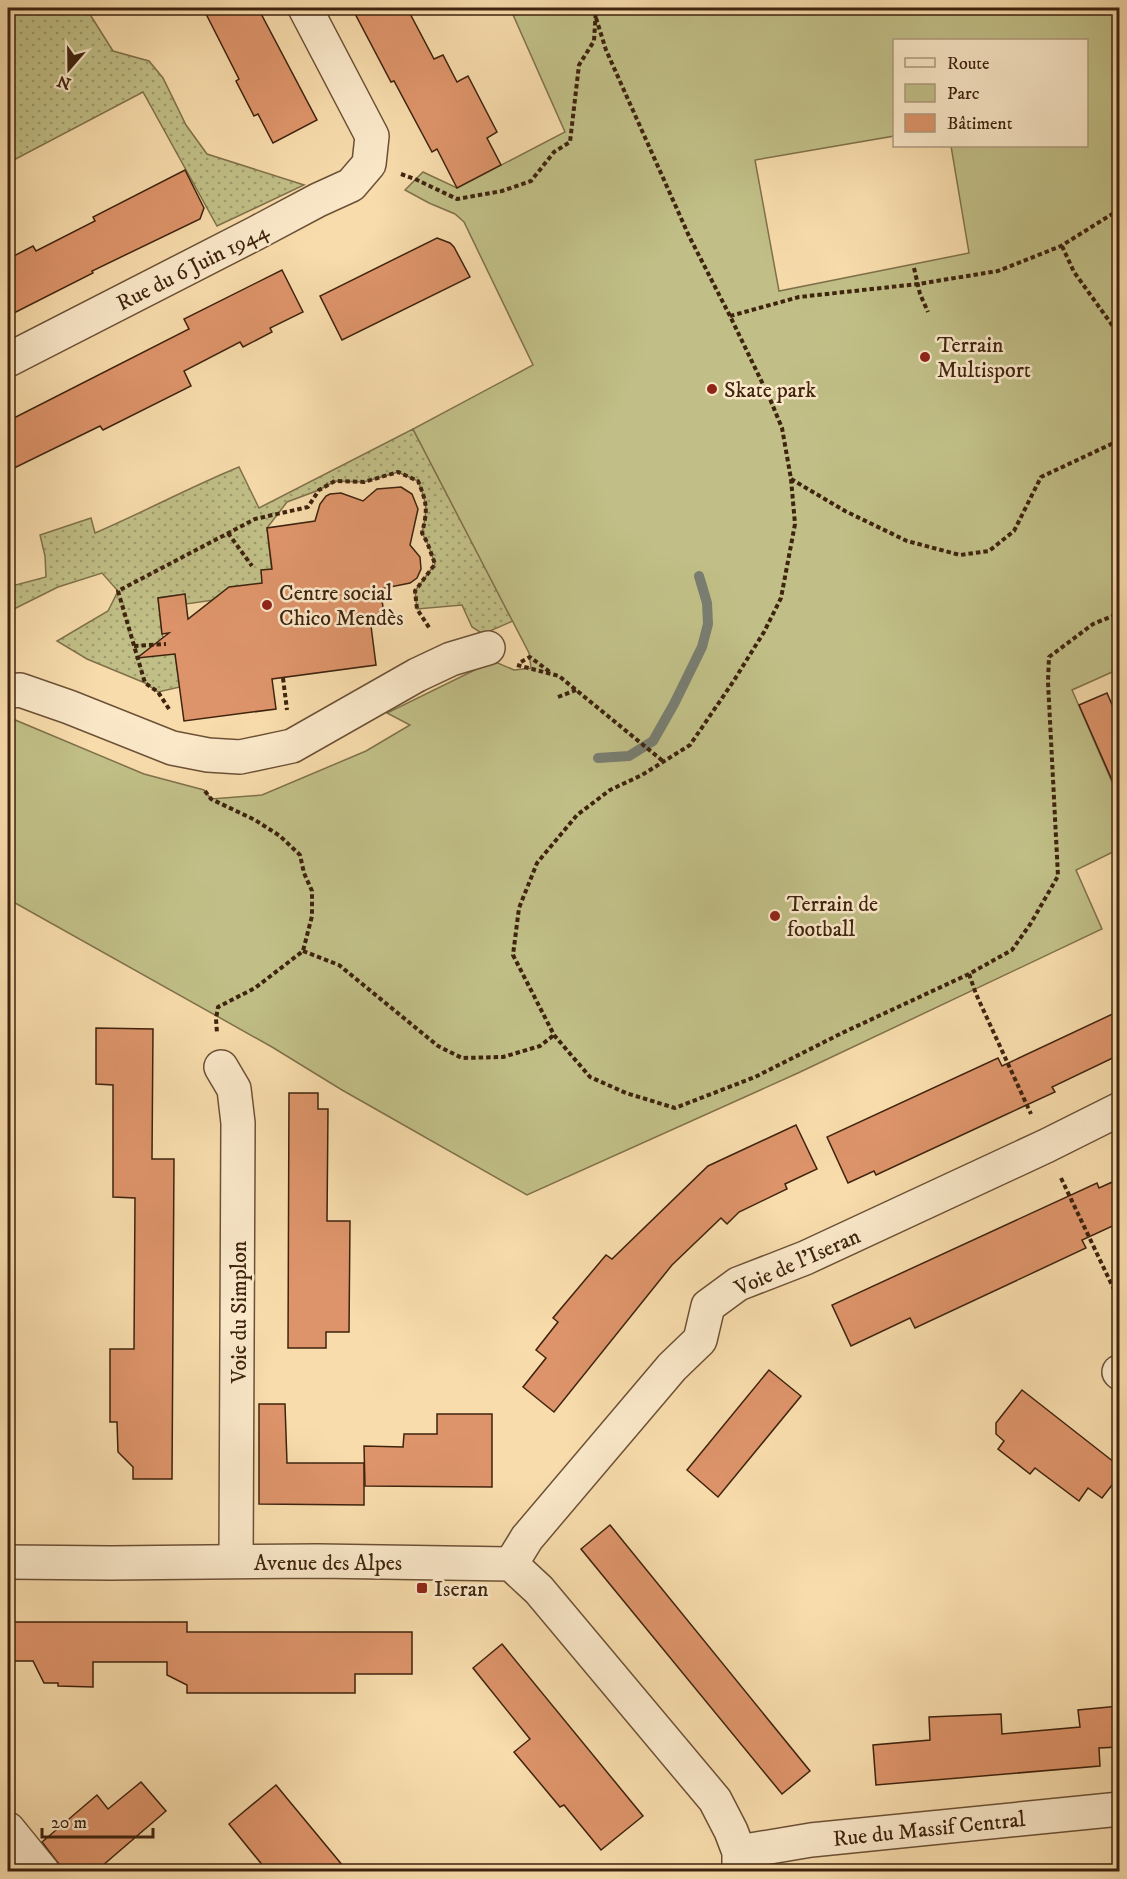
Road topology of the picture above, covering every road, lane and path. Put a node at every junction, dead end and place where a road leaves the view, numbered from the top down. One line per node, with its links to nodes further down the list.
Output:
1 (305, 8): 4 (street)
2 (596, 8): 3 (path)
3 (596, 18): 4 (path); 10 (path)
4 (369, 164): 12 (street, Rue du 6 Juin 1944)
5 (1119, 207): 6 (path)
6 (1061, 246): 8 (path); 11 (path)
7 (914, 268): 8 (path)
8 (918, 284): 9 (path); 10 (path)
9 (928, 312)
10 (730, 316): 14 (path)
11 (1119, 336)
12 (8, 360)
13 (1119, 440): 14 (path)
14 (791, 478): 28 (path)
15 (228, 532): 16 (path); 19 (path); 21 (path)
16 (252, 566)
17 (1119, 614): 30 (path)
18 (166, 644): 19 (path)
19 (134, 646): 26 (path)
20 (488, 648): 21 (street)
21 (451, 659): 27 (street)
22 (553, 674): 22 (path); 23 (path)
23 (577, 690): 25 (path); 28 (path)
24 (8, 691): 27 (street)
25 (558, 697)
26 (171, 713)
27 (208, 755): 29 (path)
28 (664, 762): 30 (path)
29 (303, 951): 30 (path); 31 (path)
30 (554, 1035)
31 (221, 1067): 34 (street, Voie du Simplon)
32 (1119, 1109): 35 (street, Voie de l'Iseran)
33 (8, 1562): 34 (street, Avenue des Alpes)
34 (236, 1562): 35 (street, Avenue des Alpes)
35 (511, 1564): 38 (street)
36 (1119, 1809): 38 (street, Rue du Massif Central)
37 (8, 1829): 39 (street)
38 (739, 1862)
39 (43, 1872)

